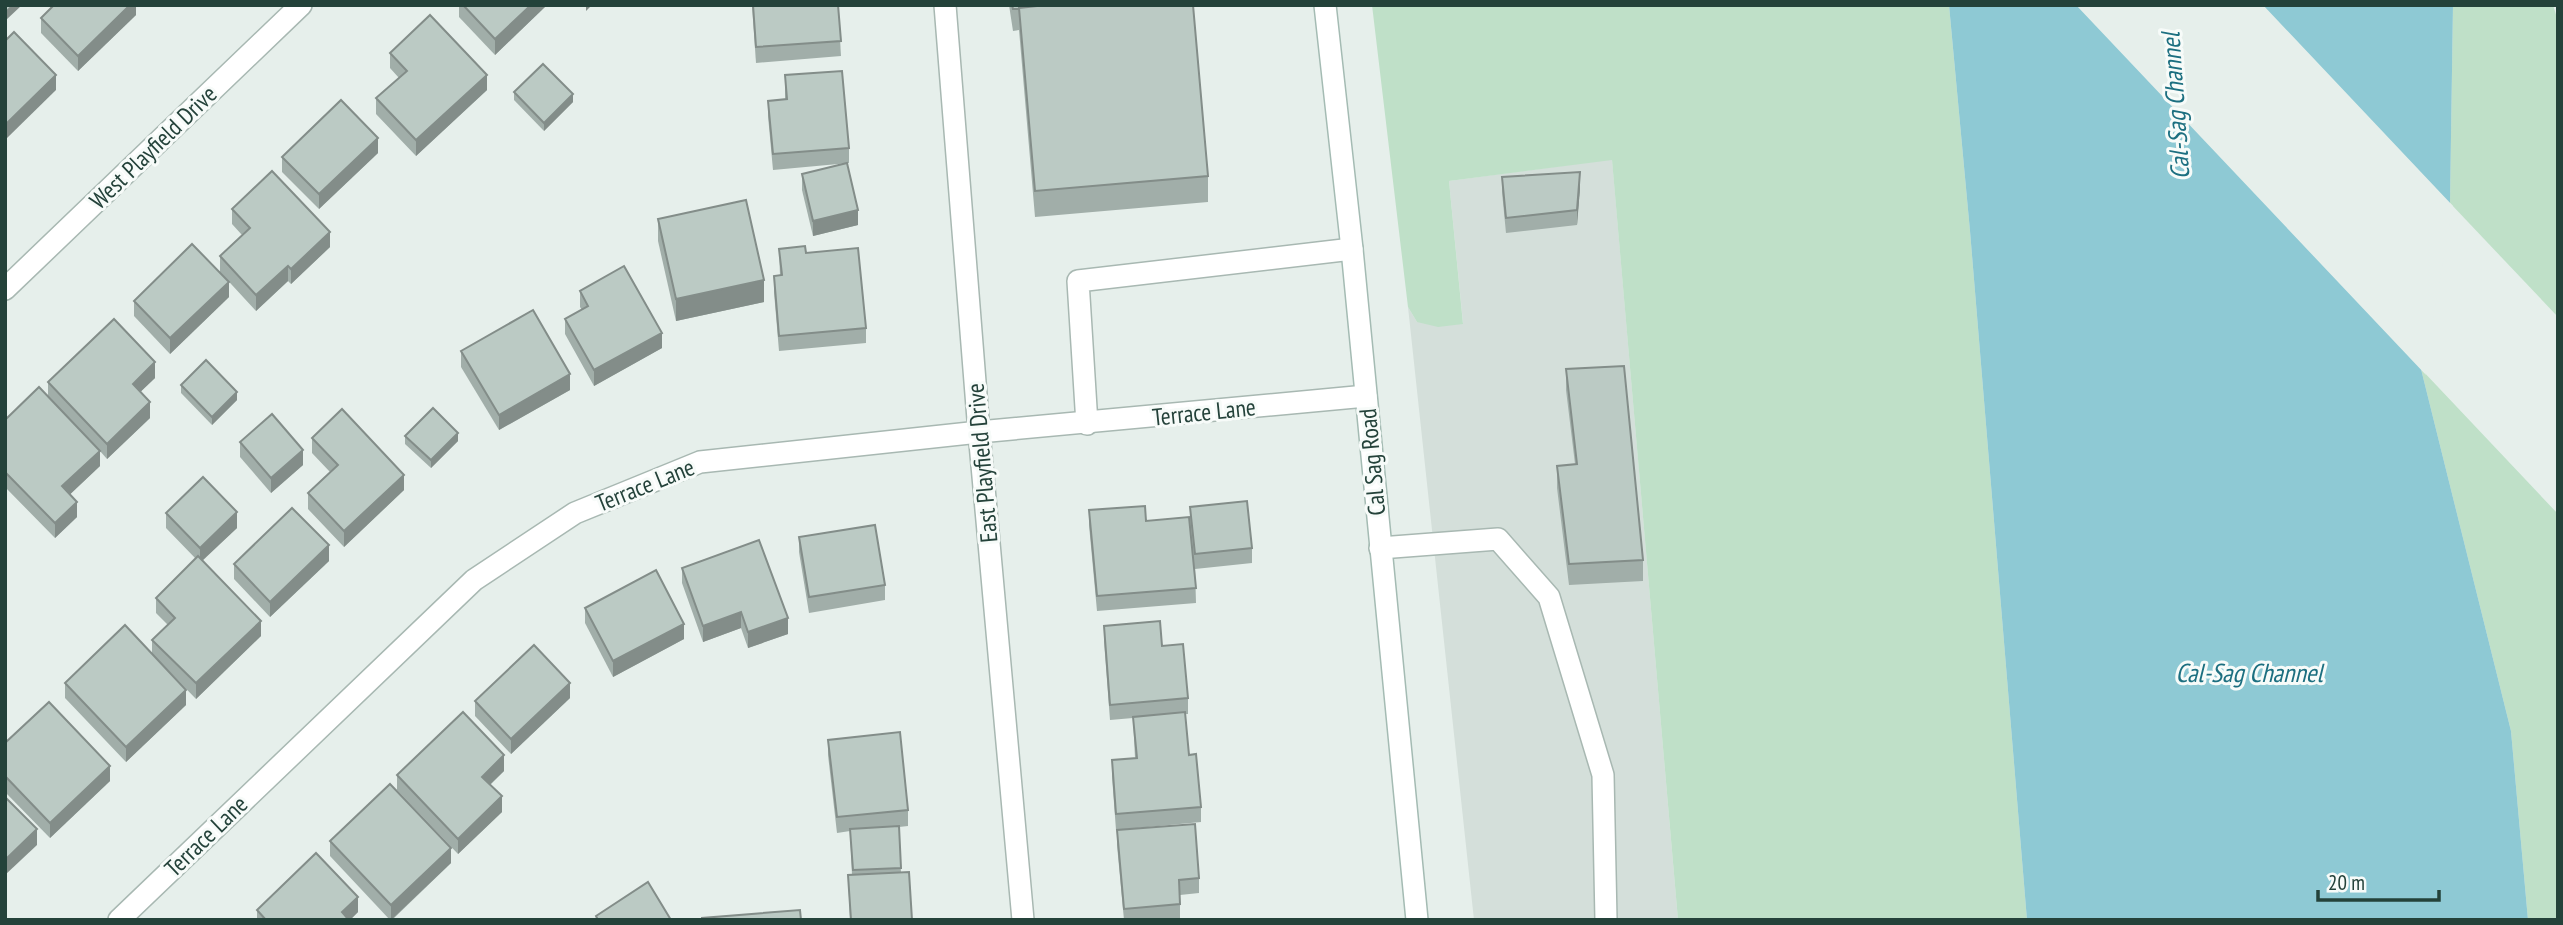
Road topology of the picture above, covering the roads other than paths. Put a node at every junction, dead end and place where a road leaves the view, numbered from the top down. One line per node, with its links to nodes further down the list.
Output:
1 (301, 5): 5 (street, West Playfield Drive)
2 (945, 5): 8 (street, East Playfield Drive)
3 (1325, 5): 4 (street, Cal Sag Road)
4 (1352, 248): 6 (street, Cal Sag Road); 7 (street)
5 (5, 289)
6 (1366, 396): 7 (street, Terrace Lane); 9 (street, Cal Sag Road)
7 (1087, 424): 8 (street, Terrace Lane)
8 (979, 432): 10 (street, Terrace Lane); 11 (street, East Playfield Drive)
9 (1380, 548): 12 (street, Cal Sag Road); 13 (street)
10 (119, 920)
11 (1023, 920)
12 (1417, 920)
13 (1606, 920)

